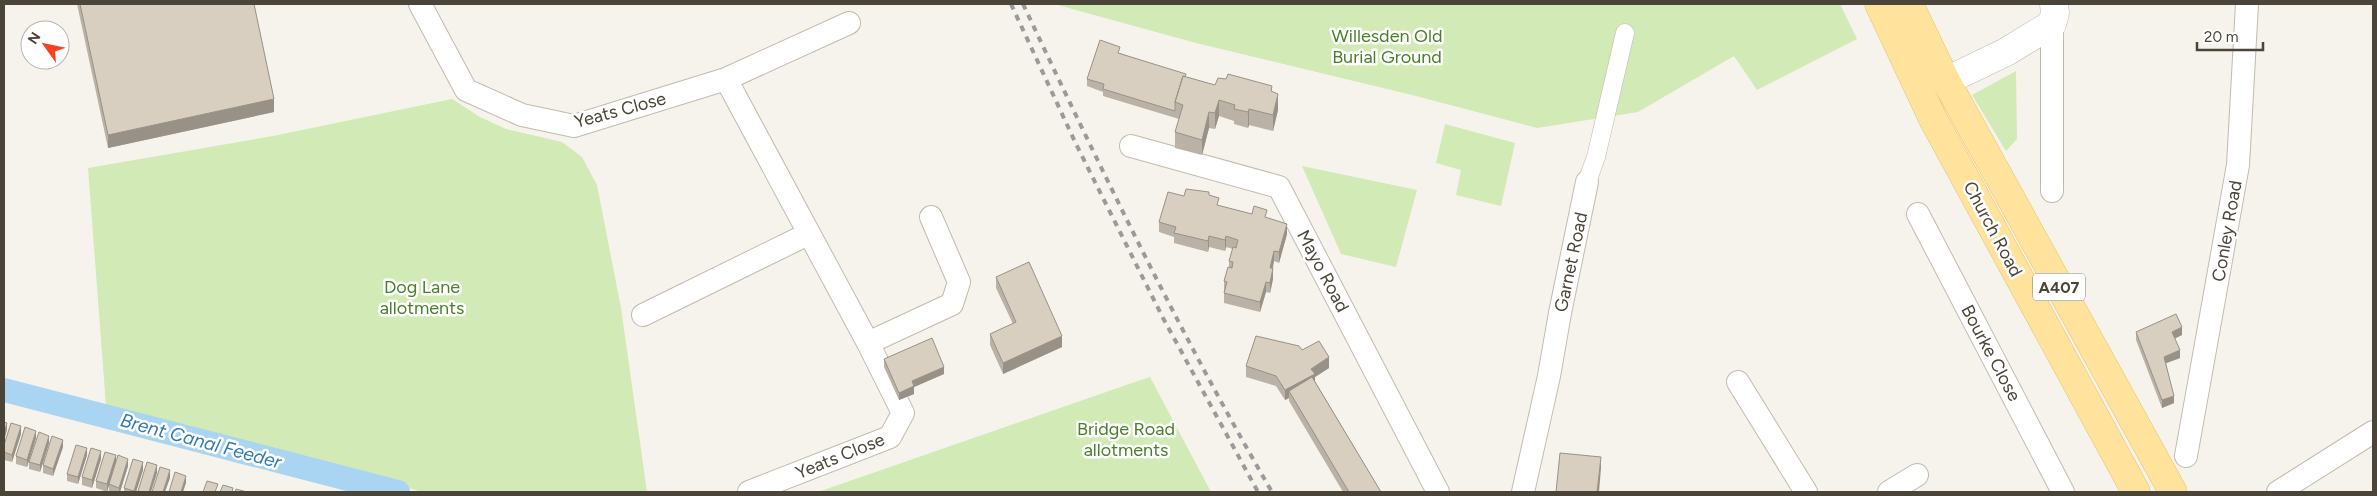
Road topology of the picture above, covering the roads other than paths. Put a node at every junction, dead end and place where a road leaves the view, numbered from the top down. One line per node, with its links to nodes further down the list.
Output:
1 (420, 4): 8 (street, Yeats Close)
2 (1879, 4): 10 (main road, A407)
3 (1909, 4): 9 (main road, A407)
4 (2248, 4): 21 (street, Conley Road)
5 (2053, 14): 9 (street); 13 (street)
6 (849, 23): 8 (street, Yeats Close)
7 (1624, 34): 12 (street, Garnet Road)
8 (726, 79): 16 (street, Yeats Close)
9 (1946, 81): 10 (street); 30 (main road, Church Road / A407)
10 (1922, 94): 29 (main road, Church Road / A407)
11 (1131, 146): 24 (street, Mayo Road)
12 (1587, 182): 25 (street, Garnet Road)
13 (2052, 191)
14 (1918, 214): 28 (street, Bourke Close)
15 (931, 217): 18 (street)
16 (808, 234): 17 (street); 18 (street, Yeats Close)
17 (643, 314)
18 (868, 343): 23 (street, Yeats Close)
19 (1738, 382): 26 (street)
20 (2373, 432): 31 (street)
21 (2186, 456)
22 (1917, 475): 27 (street)
23 (749, 492)
24 (1438, 492)
25 (1523, 492)
26 (1806, 492)
27 (1889, 492)
28 (2063, 492)
29 (2136, 492)
30 (2173, 492)
31 (2278, 492)

